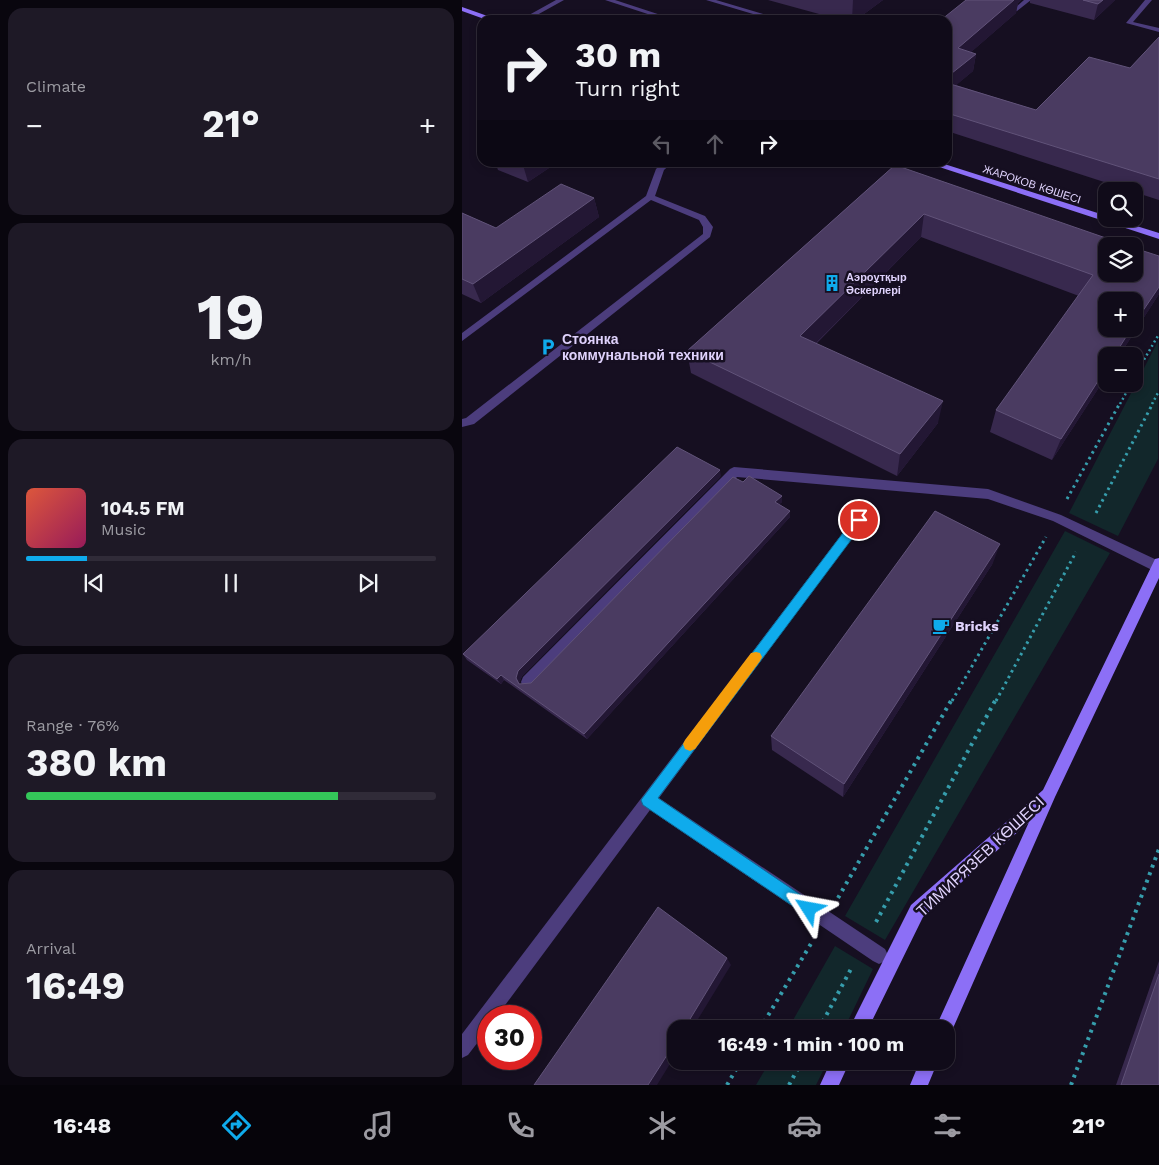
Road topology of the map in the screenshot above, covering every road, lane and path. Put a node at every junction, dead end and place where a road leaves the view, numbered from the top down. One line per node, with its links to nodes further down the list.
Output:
1 (561, 0): 9 (street)
2 (608, 0): 10 (street)
3 (709, 0): 11 (street)
4 (980, 0): 5 (street)
5 (1028, 0)
6 (1149, 0): 12 (street)
7 (462, 9): 8 (street)
8 (479, 15)
9 (532, 15)
10 (657, 15)
11 (762, 15)
12 (1158, 30)
13 (663, 167): 15 (street)
14 (943, 167): 16 (street, ЖАРОКОВ КӨШЕСІ)
15 (650, 197): 20 (street); 24 (street)
16 (1138, 230): 17 (street); 18 (street, ЖАРОКОВ КӨШЕСІ)
17 (1158, 231)
18 (1158, 236)
19 (1158, 334): 21 (path)
20 (462, 338)
21 (1143, 361)
22 (1158, 391): 27 (path)
23 (1127, 392): 25 (path)
24 (462, 423)
25 (1057, 518): 27 (street); 29 (street); 33 (path)
26 (859, 520): 31 (street)
27 (1086, 532): 28 (street); 34 (path)
28 (1158, 565): 30 (street, ТИМИРЯЗЕВ КӨШЕСІ)
29 (528, 682)
30 (1050, 792): 38 (street, ТИМИРЯЗЕВ КӨШЕСІ); 39 (street, ТИМИРЯЗЕВ КӨШЕСІ)
31 (648, 800): 33 (street); 40 (street)
32 (1158, 849): 49 (path)
33 (825, 920): 34 (street); 36 (path)
34 (863, 945): 35 (street); 37 (path)
35 (879, 955)
36 (765, 1020)
37 (824, 1020)
38 (862, 1020)
39 (948, 1020)
40 (462, 1049)
41 (736, 1070): 45 (path)
42 (797, 1070): 46 (path)
43 (836, 1070): 47 (street)
44 (925, 1070): 48 (street)
45 (727, 1085)
46 (789, 1085)
47 (829, 1085)
48 (918, 1085)
49 (1071, 1085)

